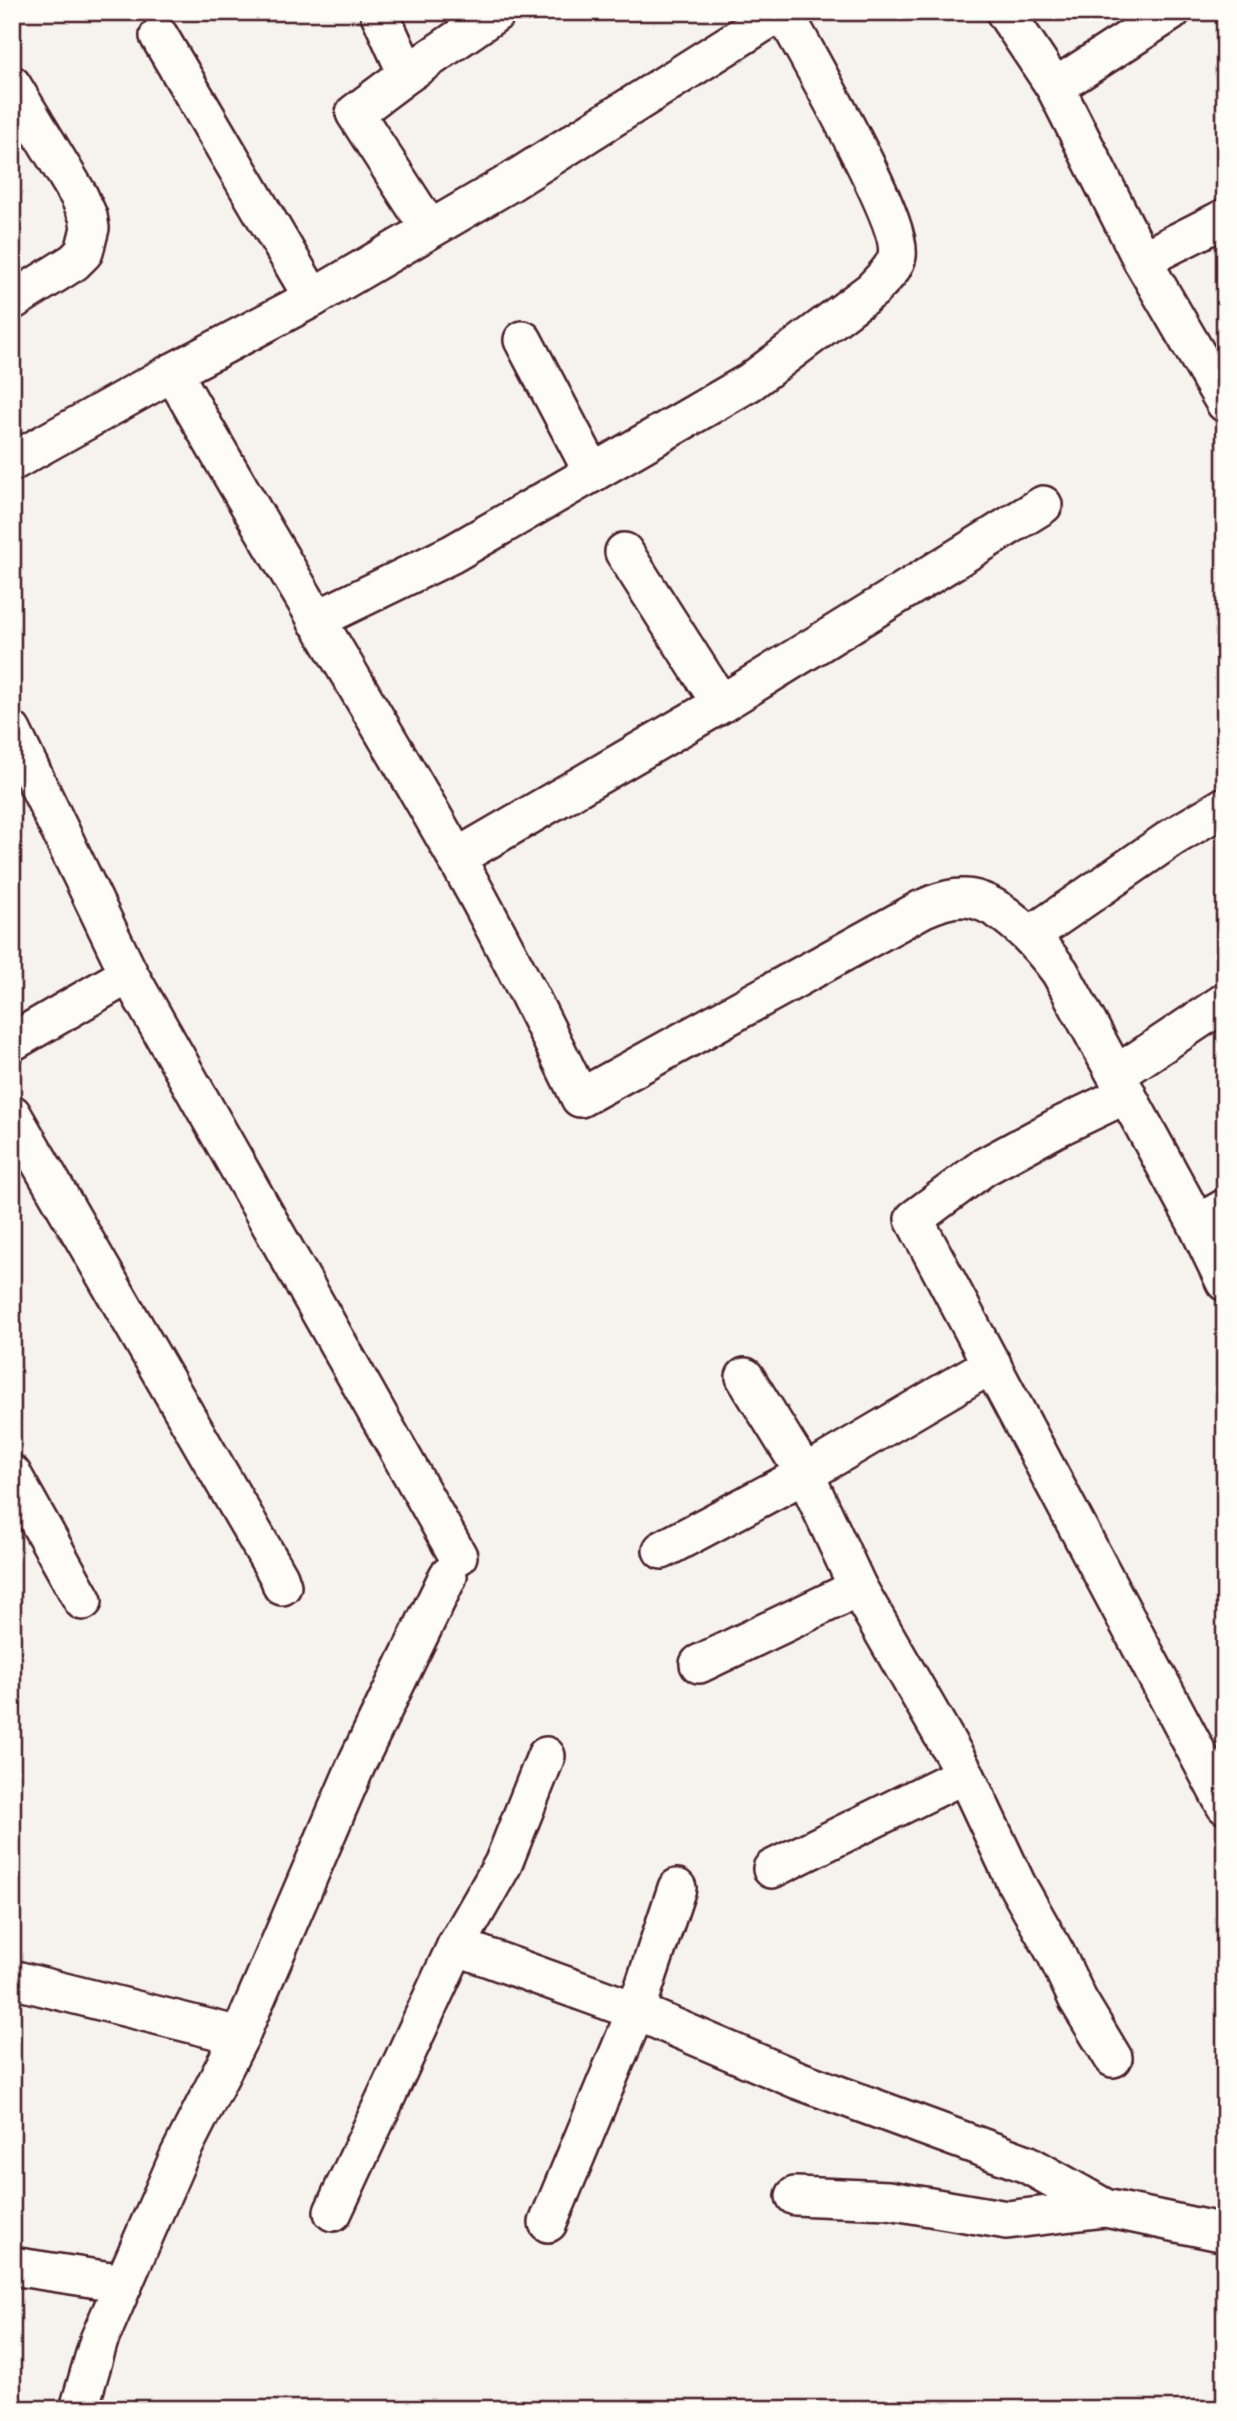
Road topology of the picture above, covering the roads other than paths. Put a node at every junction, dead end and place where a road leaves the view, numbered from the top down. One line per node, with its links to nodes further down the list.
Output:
1 (379, 12): 7 (street)
2 (497, 12): 7 (street)
3 (782, 12): 11 (street); 19 (street)
4 (1005, 12): 9 (street)
5 (1171, 12): 9 (street)
6 (159, 36): 13 (street)
7 (407, 74): 11 (street)
8 (12, 85): 14 (street)
9 (1055, 87): 12 (street)
10 (1225, 218): 12 (street)
11 (429, 228): 13 (street)
12 (1142, 260): 17 (street)
13 (313, 298): 16 (street)
14 (12, 301)
15 (523, 340): 19 (street)
16 (173, 372): 18 (street); 22 (street)
17 (1225, 403)
18 (12, 463)
19 (593, 473): 22 (street)
20 (1043, 505): 23 (street)
21 (624, 552): 23 (street)
22 (316, 620): 26 (street)
23 (721, 705): 26 (street)
24 (12, 730): 28 (street)
25 (1225, 806): 27 (street)
26 (456, 858): 27 (street)
27 (1031, 935): 31 (street)
28 (129, 974): 30 (street); 52 (street)
29 (1225, 1002): 31 (street)
30 (12, 1042)
31 (1122, 1084): 33 (street); 35 (street)
32 (12, 1114): 40 (street)
33 (1211, 1216): 34 (street)
34 (1225, 1282)
35 (992, 1364): 38 (street); 46 (street)
36 (745, 1377): 38 (street)
37 (12, 1474): 42 (street)
38 (804, 1474): 39 (street); 41 (street)
39 (662, 1549)
40 (282, 1586)
41 (858, 1588): 43 (street); 45 (street)
42 (83, 1601)
43 (699, 1664)
44 (547, 1756): 49 (street)
45 (965, 1774): 47 (street); 53 (street)
46 (1225, 1805)
47 (772, 1869)
48 (677, 1888): 51 (street)
49 (456, 1946): 51 (street); 56 (street)
50 (12, 1979): 52 (street)
51 (636, 2011): 55 (street); 57 (street)
52 (240, 2036): 60 (street)
53 (1113, 2058)
54 (795, 2196): 55 (street)
55 (1105, 2208): 58 (street)
56 (333, 2212)
57 (548, 2223)
58 (1225, 2233)
59 (12, 2266): 60 (street)
60 (124, 2283): 61 (street)
61 (79, 2409)

